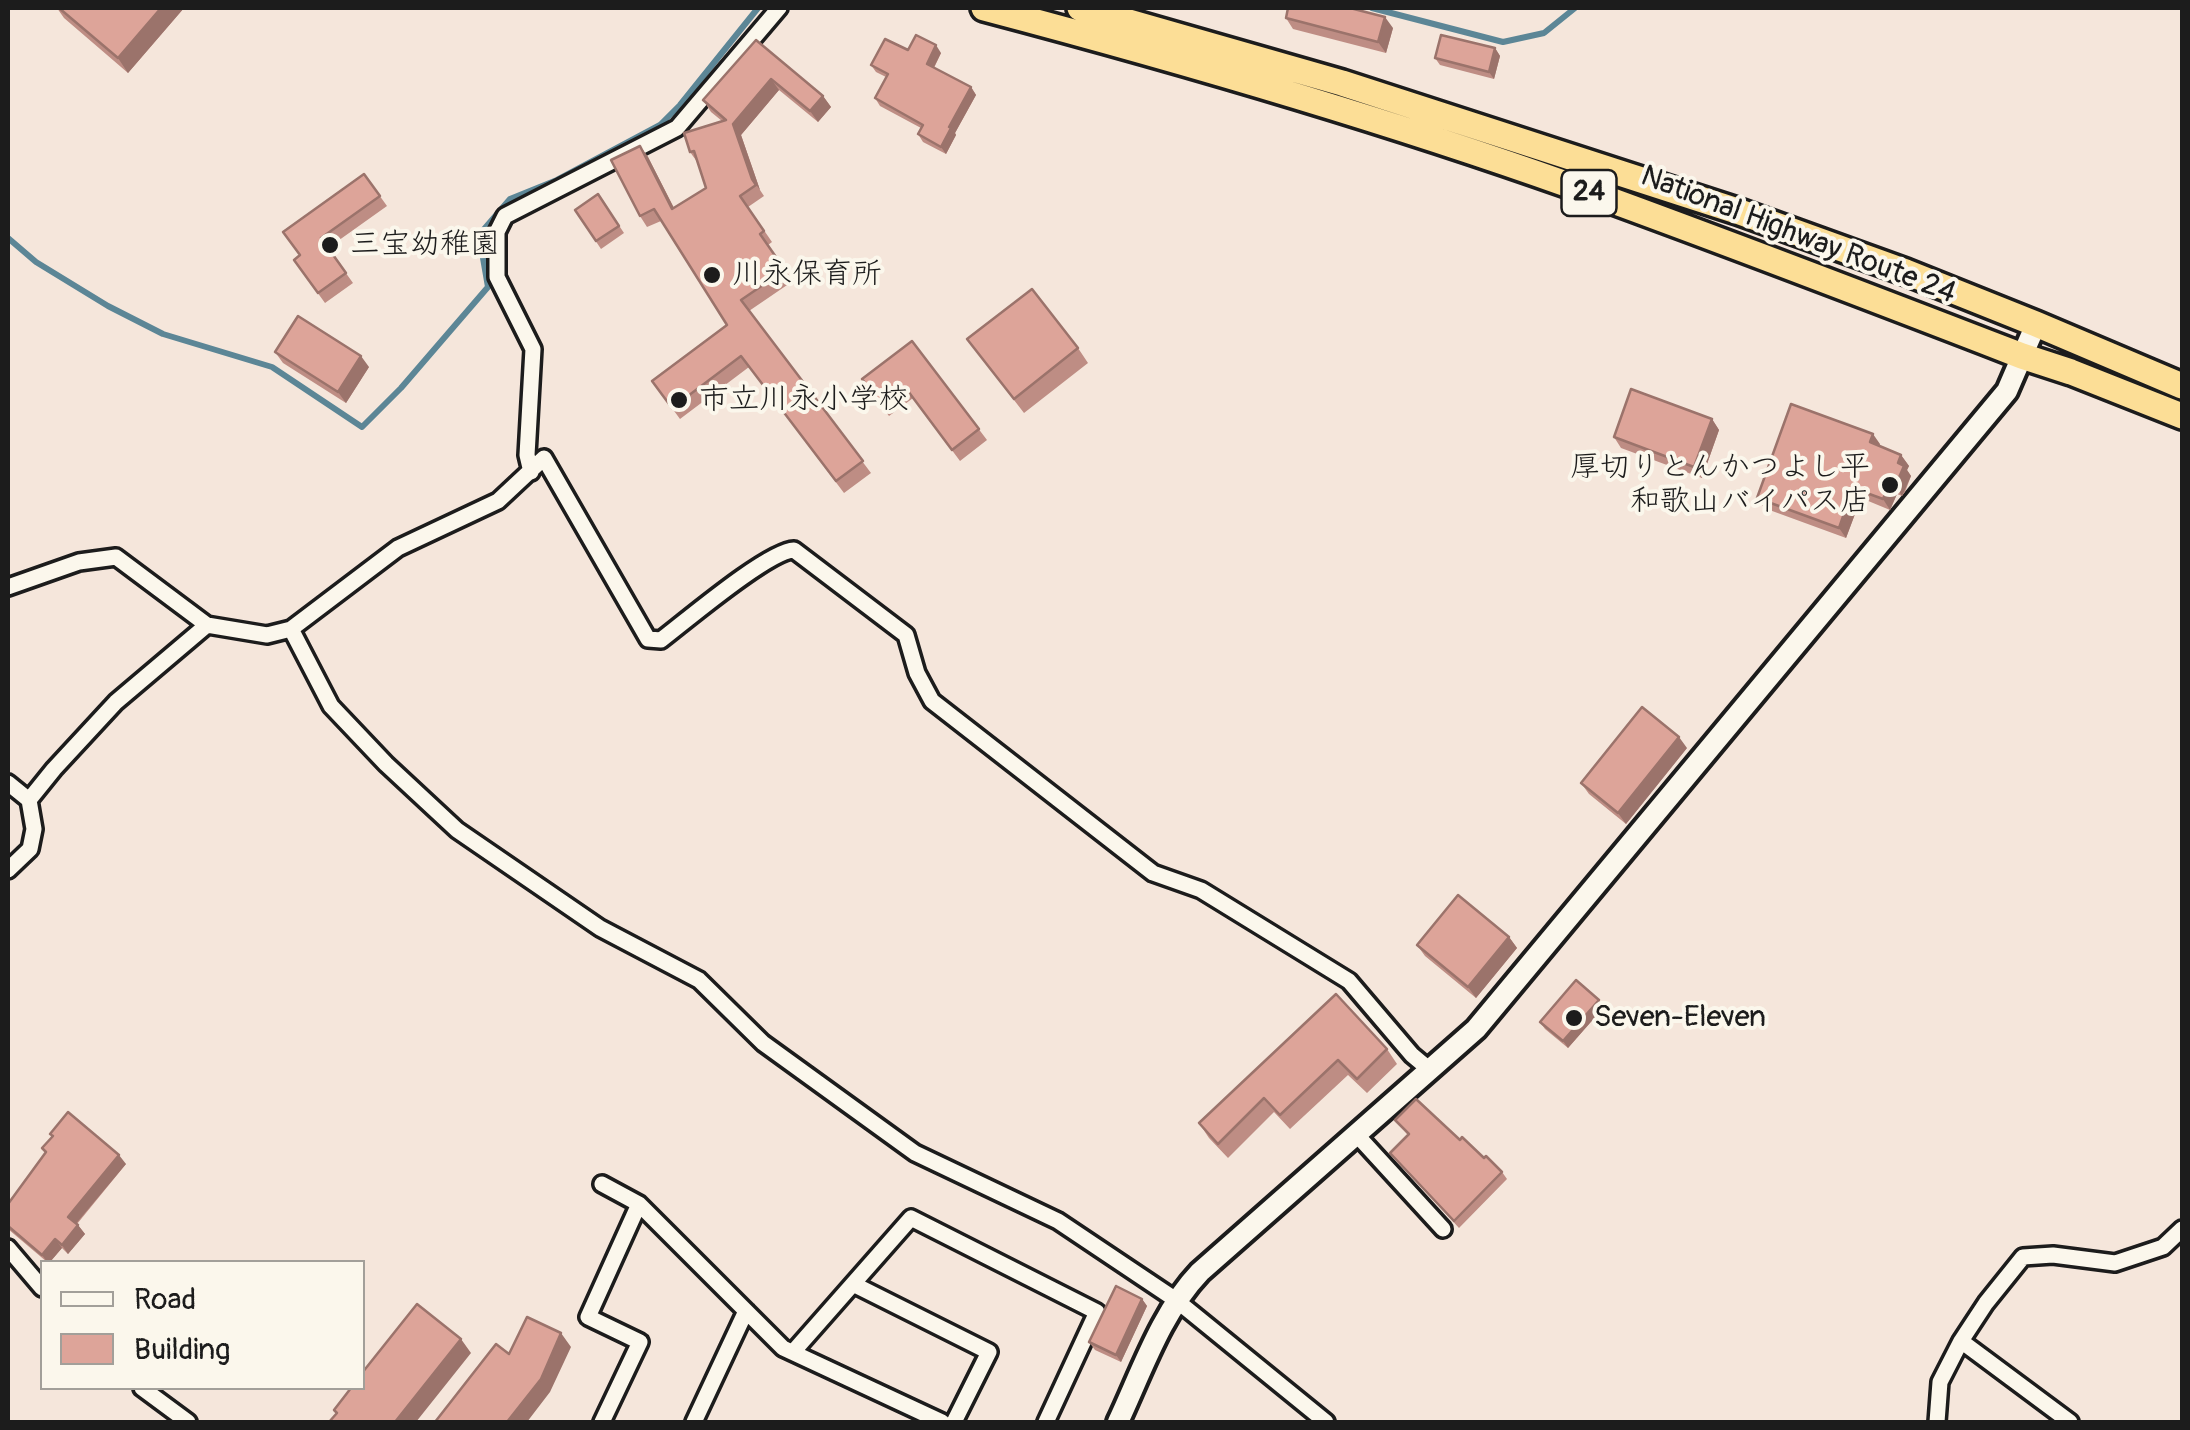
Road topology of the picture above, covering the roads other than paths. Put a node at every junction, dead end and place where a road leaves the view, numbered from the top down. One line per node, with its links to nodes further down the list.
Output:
1 (778, 8): 8 (street)
2 (984, 8): 5 (highway, National Highway Route 24 / 24)
3 (1080, 8): 4 (highway, National Highway Route 24 / 24)
4 (2036, 324): 5 (street); 6 (highway, National Highway Route 24 / 24)
5 (2022, 356): 7 (highway, National Highway Route 24 / 24); 15 (street)
6 (2182, 386)
7 (2182, 416)
8 (531, 472): 11 (street); 15 (street)
9 (8, 587): 10 (street)
10 (207, 625): 11 (street); 13 (street)
11 (290, 629): 24 (street)
12 (8, 784): 13 (street)
13 (28, 800): 14 (street)
14 (8, 870)
15 (1430, 1070): 16 (street)
16 (1356, 1134): 19 (street); 24 (street)
17 (602, 1184): 18 (street)
18 (638, 1204): 25 (street); 30 (street)
19 (1444, 1229)
20 (2182, 1229): 26 (street)
21 (8, 1248): 23 (street)
22 (853, 1284): 27 (street); 33 (street); 34 (street)
23 (40, 1286)
24 (1176, 1300): 35 (street); 36 (street)
25 (746, 1310): 27 (street); 31 (street)
26 (1962, 1341): 37 (street); 38 (street)
27 (793, 1352): 32 (street)
28 (145, 1390): 29 (street)
29 (188, 1422)
30 (602, 1422)
31 (694, 1422)
32 (942, 1422)
33 (954, 1422)
34 (1046, 1422)
35 (1118, 1422)
36 (1326, 1422)
37 (1937, 1422)
38 (2070, 1422)

